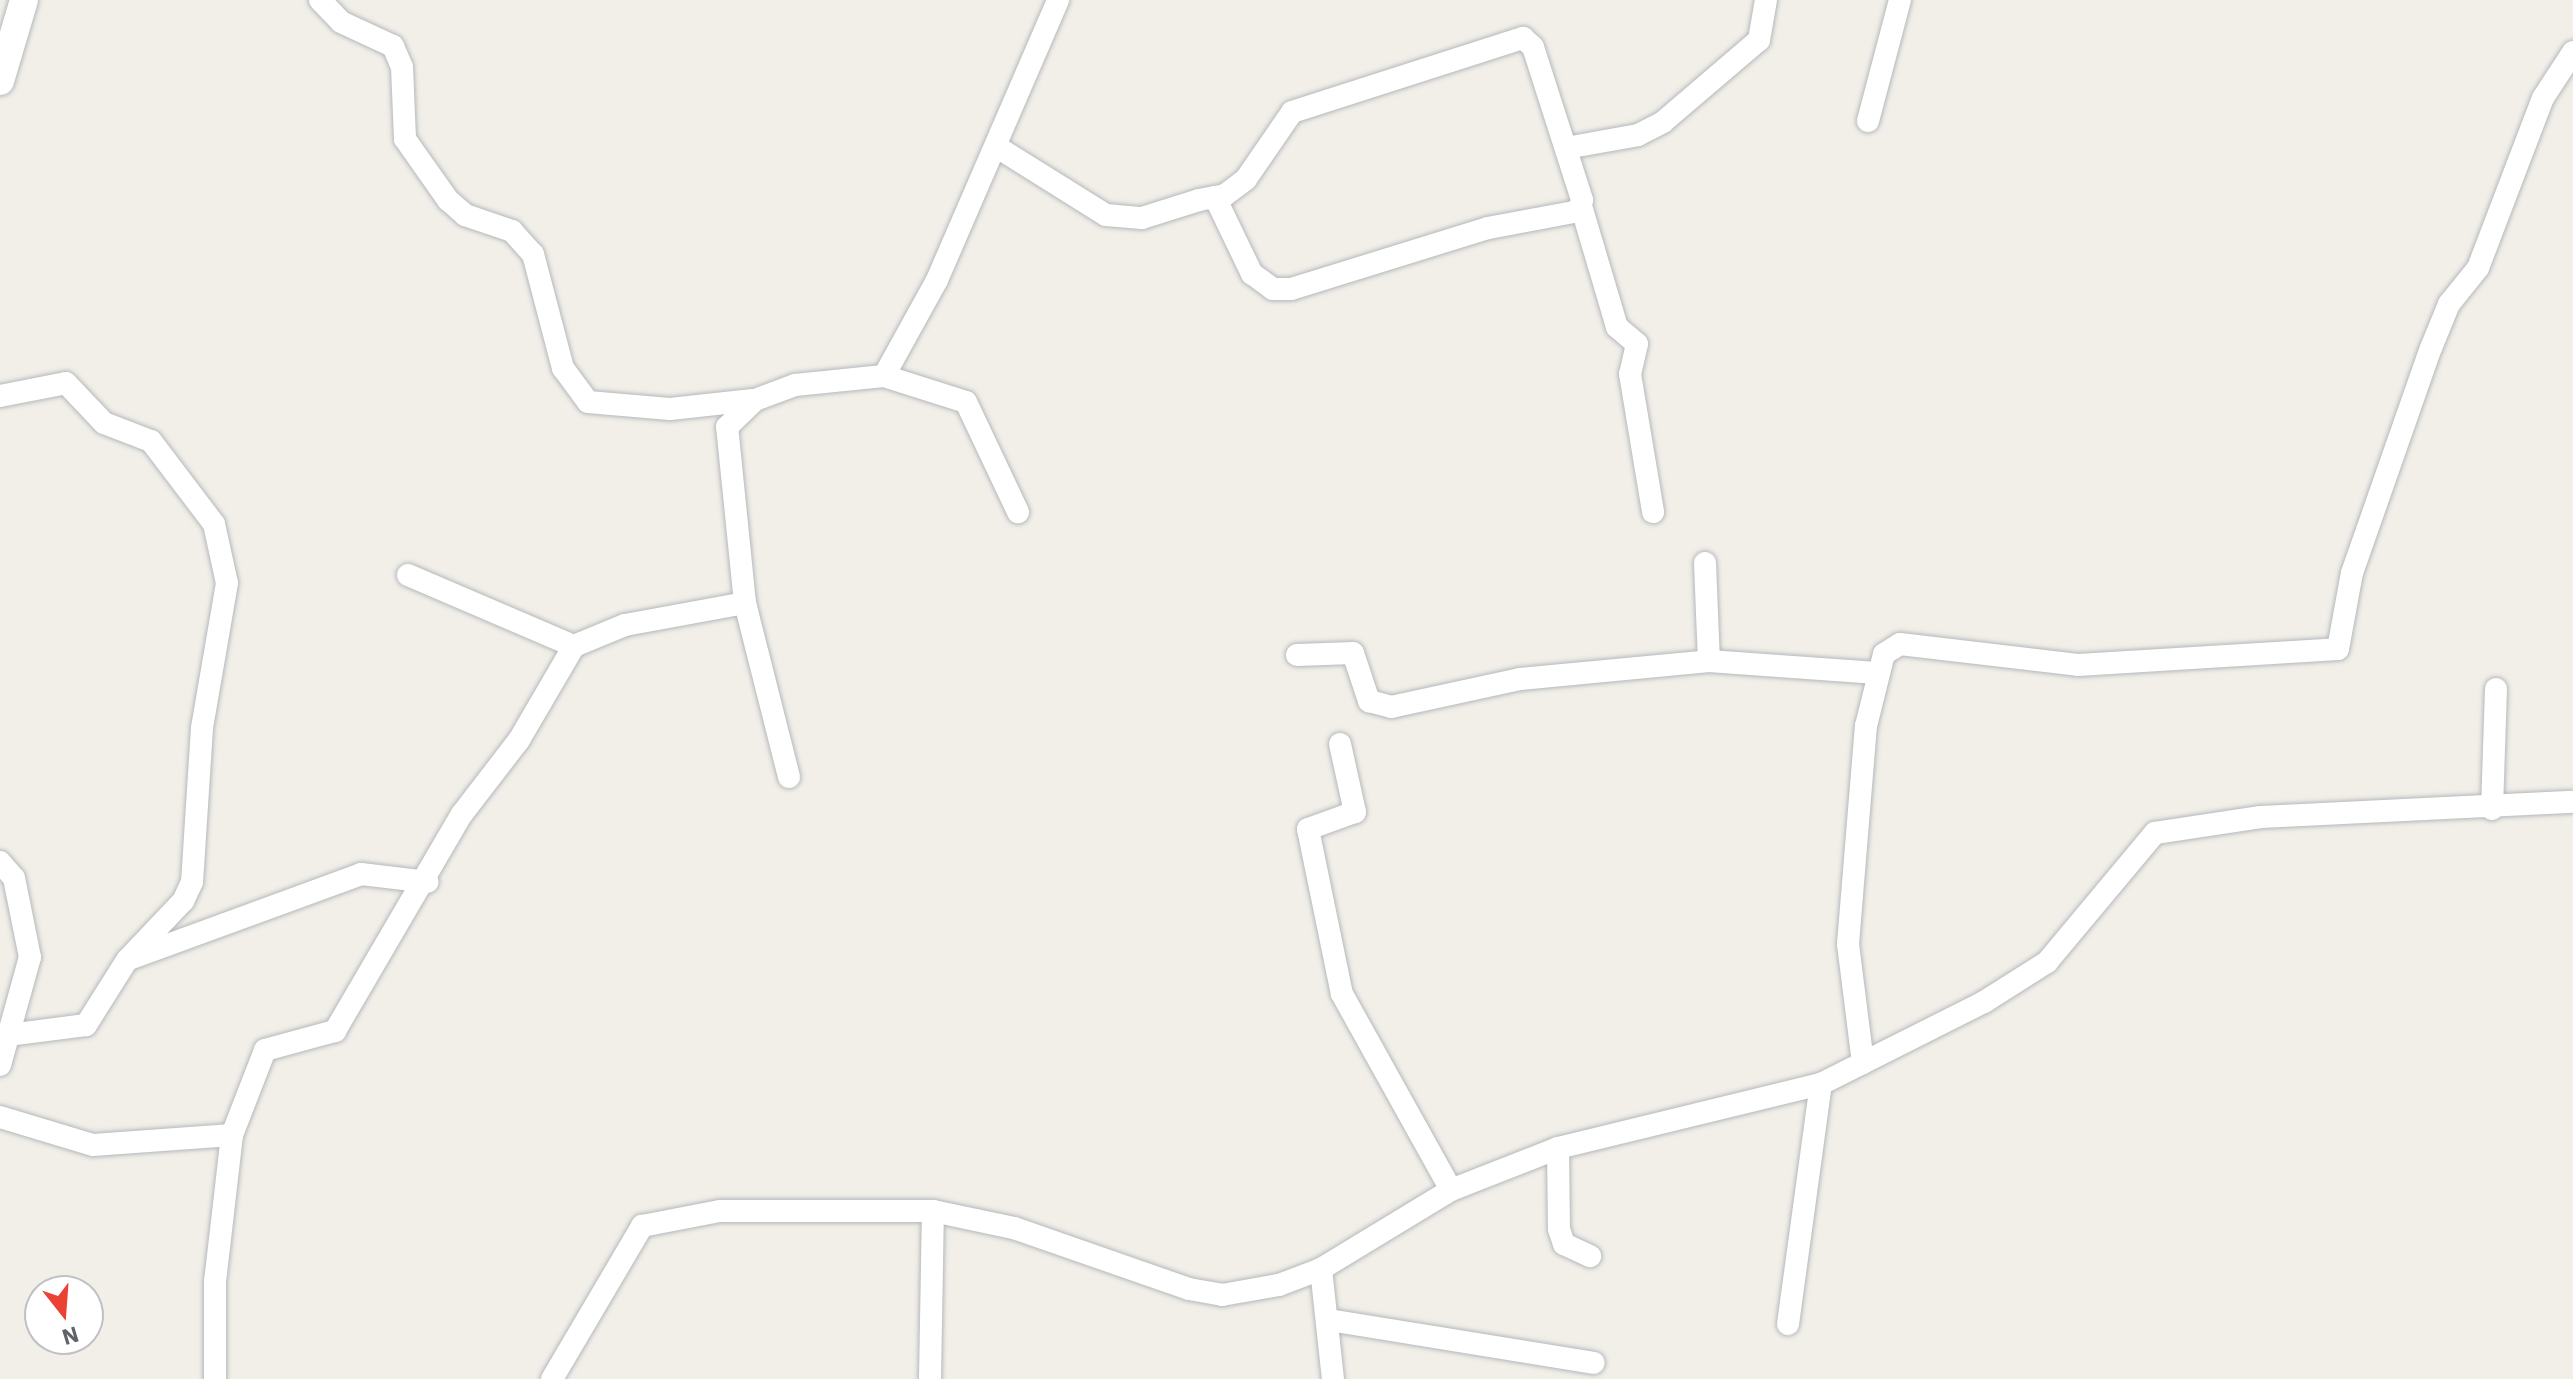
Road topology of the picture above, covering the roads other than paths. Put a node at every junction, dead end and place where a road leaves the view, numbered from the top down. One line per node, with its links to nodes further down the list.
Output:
1 (24, 0): 7 (street)
2 (320, 0): 15 (street)
3 (1058, 0): 9 (street)
4 (1766, 0): 10 (street)
5 (1900, 0): 8 (street)
6 (2573, 52): 24 (street)
7 (0, 81)
8 (1868, 121)
9 (997, 147): 11 (street); 13 (street)
10 (1566, 148): 11 (street); 12 (street)
11 (1215, 197): 12 (street)
12 (1582, 209): 17 (street)
13 (884, 376): 15 (street); 16 (street)
14 (0, 396): 32 (street)
15 (755, 400): 20 (street)
16 (1018, 512)
17 (1653, 512)
18 (1705, 563): 23 (street)
19 (408, 575): 21 (street)
20 (745, 603): 21 (street); 27 (street)
21 (574, 646): 31 (street)
22 (1297, 655): 23 (street)
23 (1709, 661): 24 (street)
24 (1877, 673): 34 (street)
25 (2496, 689): 29 (street)
26 (1340, 744): 40 (street)
27 (789, 777)
28 (2573, 802): 29 (street)
29 (2492, 809): 34 (street)
30 (0, 862): 33 (street)
31 (428, 882): 32 (street); 38 (street)
32 (127, 960): 33 (street)
33 (4, 1037): 35 (street)
34 (1863, 1063): 36 (street)
35 (0, 1065)
36 (1821, 1084): 39 (street); 45 (street)
37 (0, 1117): 38 (street)
38 (232, 1135): 48 (street)
39 (1558, 1148): 40 (street); 42 (street)
40 (1451, 1190): 43 (street)
41 (933, 1211): 43 (street); 47 (street); 49 (street)
42 (1590, 1256)
43 (1321, 1269): 44 (street)
44 (1329, 1320): 46 (street); 50 (street)
45 (1788, 1324)
46 (1594, 1363)
47 (563, 1375)
48 (215, 1379)
49 (930, 1379)
50 (1333, 1379)

